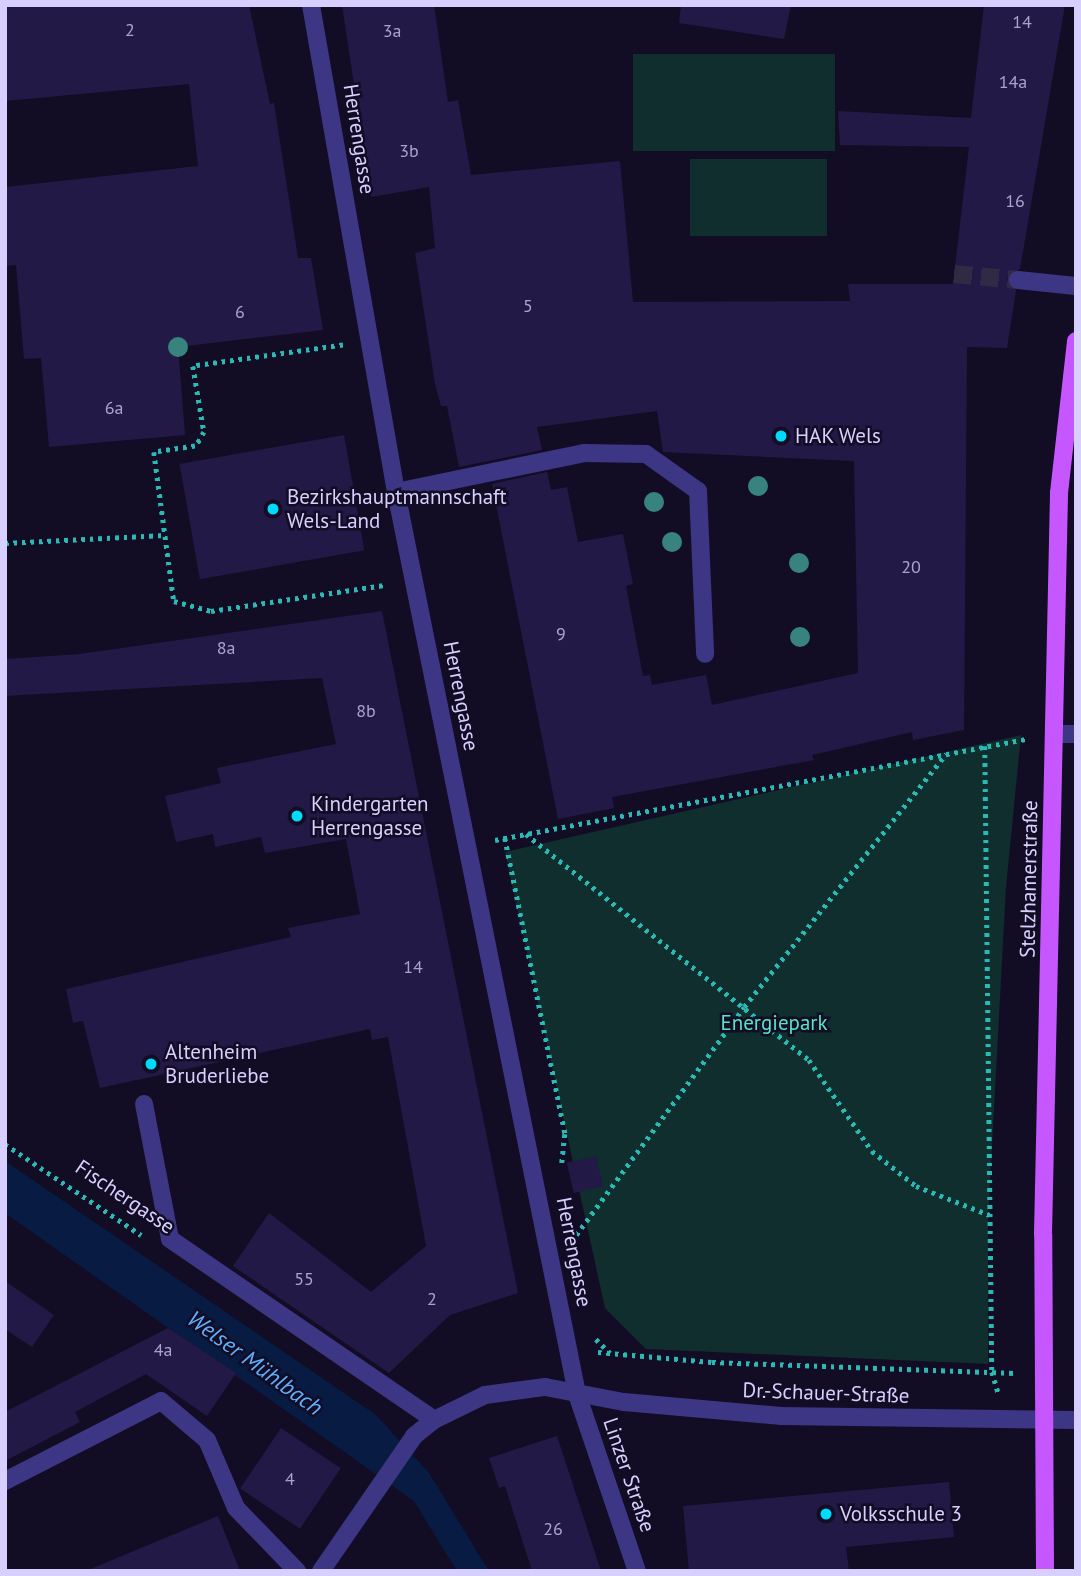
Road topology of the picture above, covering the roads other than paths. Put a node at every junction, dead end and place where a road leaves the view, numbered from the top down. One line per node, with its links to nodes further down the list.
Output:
1 (311, 5): 5 (street, Herrengasse)
2 (1018, 280): 3 (street)
3 (1076, 286)
4 (1076, 341): 7 (main road, Stelzhamerstraße)
5 (396, 492): 6 (street); 10 (street, Herrengasse)
6 (705, 654)
7 (1055, 734): 8 (street); 11 (main road, Stelzhamerstraße)
8 (1076, 734)
9 (145, 1104): 12 (street, Fischergasse)
10 (577, 1394): 11 (street, Dr.-Schauer-Straße); 12 (street, Dr.-Schauer-Straße); 17 (street, Linzer Straße)
11 (1045, 1419): 13 (street, Dr.-Schauer-Straße); 18 (main road, Stelzhamerstraße)
12 (434, 1420): 16 (street, Dr.-Schauer-Straße)
13 (1076, 1420)
14 (5, 1481): 15 (street)
15 (297, 1571)
16 (321, 1571)
17 (637, 1571)
18 (1045, 1571)

